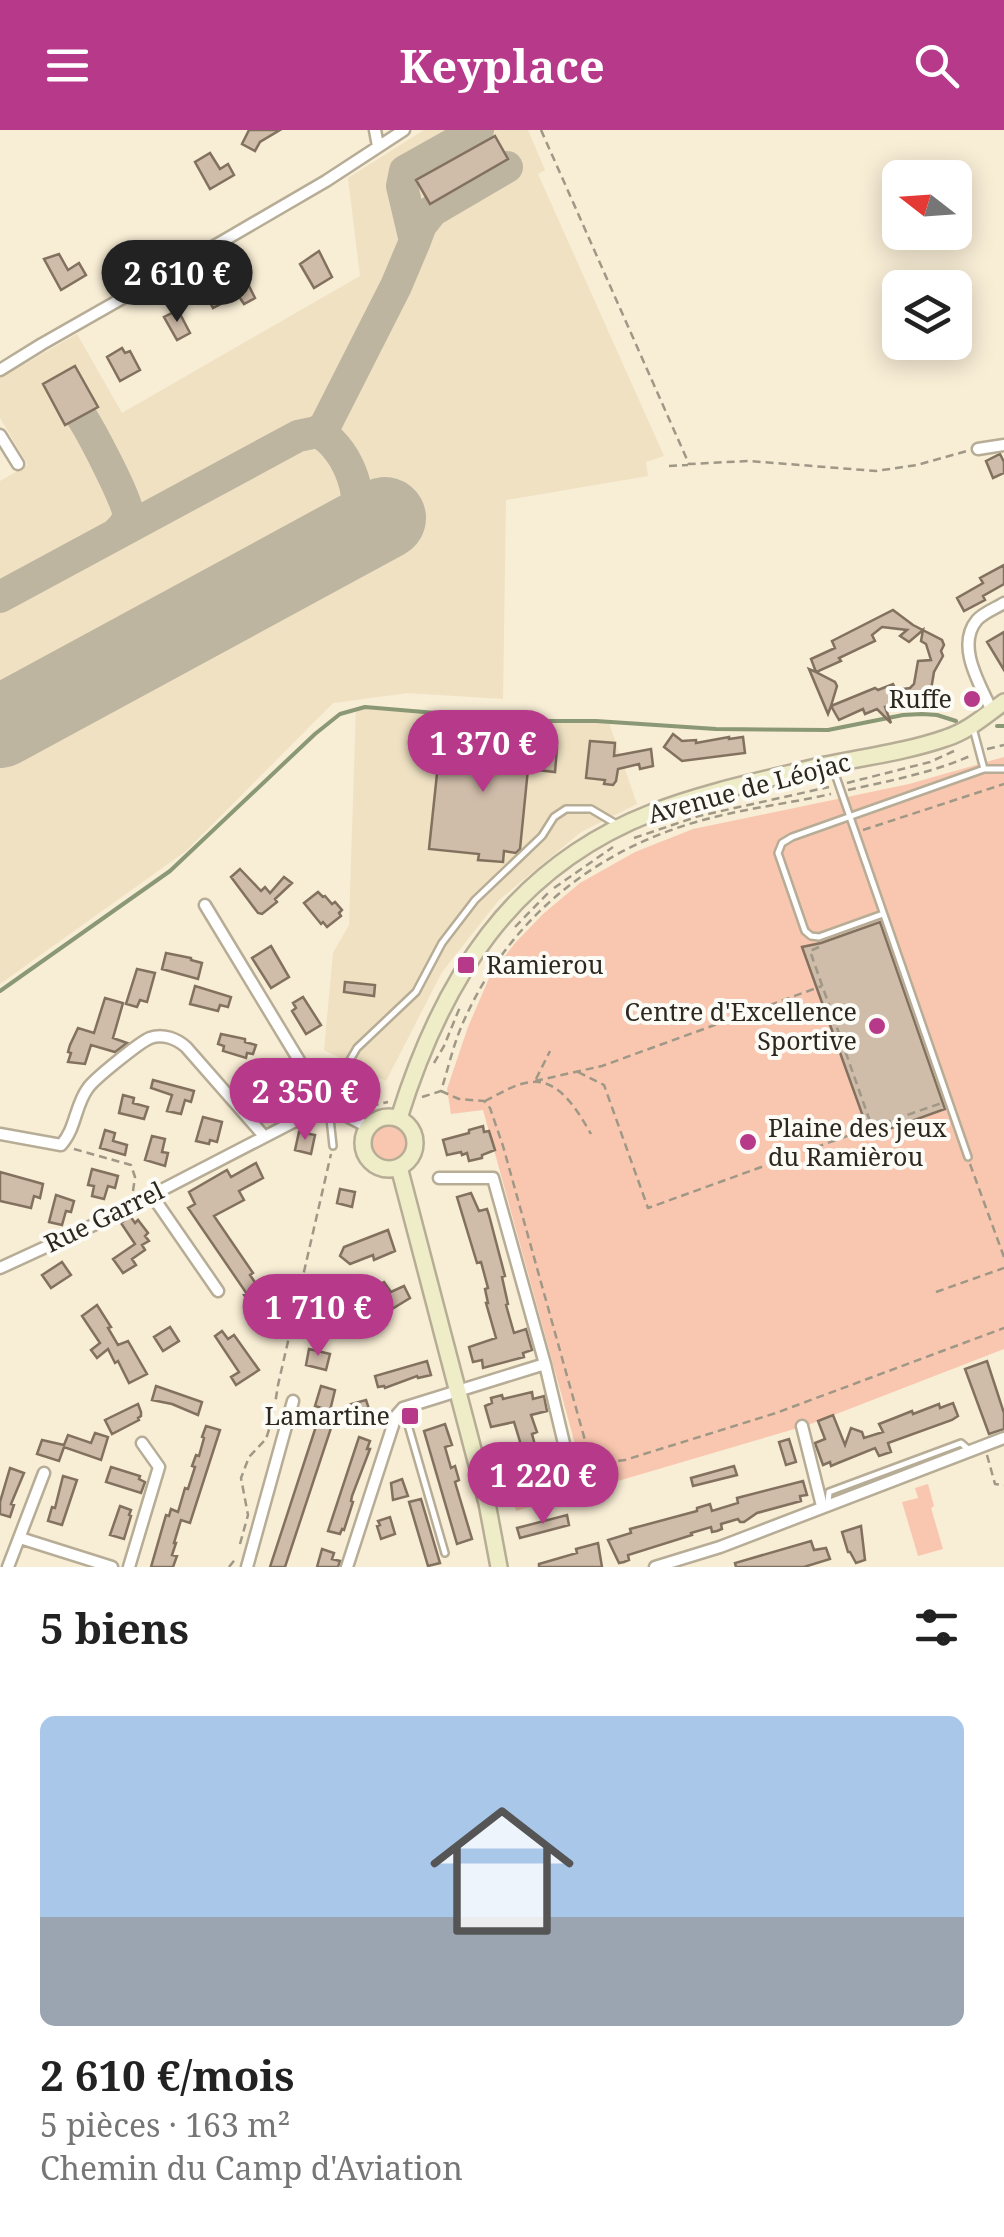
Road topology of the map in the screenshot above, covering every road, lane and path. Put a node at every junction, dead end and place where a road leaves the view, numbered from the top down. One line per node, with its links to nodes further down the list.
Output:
1 (375, 130): 4 (street)
2 (404, 130): 4 (street)
3 (541, 130): 10 (path)
4 (378, 146): 5 (street)
5 (0, 370)
6 (0, 436): 9 (street)
7 (1004, 446): 8 (street)
8 (978, 449): 10 (path)
9 (18, 464)
10 (690, 464): 11 (path)
11 (669, 466)
12 (1004, 603): 13 (street)
13 (998, 707): 14 (main road, Avenue de Léojac)
14 (974, 731): 16 (lane); 17 (main road, Avenue de Léojac); 21 (path)
15 (1004, 744): 16 (path)
16 (980, 752): 18 (lane); 21 (path)
17 (832, 764): 21 (lane); 23 (main road, Avenue de Léojac)
18 (984, 769): 19 (lane); 22 (lane)
19 (1004, 769)
20 (1004, 784): 24 (path)
21 (840, 788): 22 (lane); 27 (path); 32 (path)
22 (850, 816): 24 (lane); 26 (lane)
23 (620, 826): 35 (lane); 38 (main road, Avenue de Léojac)
24 (855, 832): 26 (lane)
25 (205, 905): 42 (street)
26 (884, 914): 41 (lane)
27 (513, 929)
28 (825, 945): 29 (path)
29 (822, 986): 36 (path); 47 (path)
30 (464, 999): 31 (path)
31 (452, 1026): 32 (path); 34 (path)
32 (461, 1028): 39 (path)
33 (550, 1051): 37 (path)
34 (432, 1065)
35 (343, 1072): 42 (lane); 43 (path)
36 (578, 1072): 37 (path); 47 (path)
37 (535, 1081): 40 (path); 49 (path)
38 (416, 1091): 39 (path); 43 (path); 45 (main road, Avenue de Léojac)
39 (441, 1091): 40 (path)
40 (484, 1101): 63 (path)
41 (948, 1101): 47 (path); 53 (lane)
42 (327, 1105): 44 (street); 50 (street, Rue Garrel); 52 (lane)
43 (354, 1106): 44 (path)
44 (348, 1118): 46 (street)
45 (399, 1118): 46 (main road); 54 (main road)
46 (368, 1127): 54 (main road)
47 (872, 1127)
48 (0, 1134): 51 (street)
49 (591, 1134)
50 (264, 1136): 51 (street); 56 (street, Rue Garrel)
51 (64, 1142): 57 (path)
52 (334, 1146): 81 (path)
53 (968, 1157): 58 (path)
54 (399, 1167): 65 (main road)
55 (439, 1178): 64 (street)
56 (151, 1194): 57 (street, Rue Garrel); 61 (street)
57 (136, 1202): 59 (street, Rue Garrel)
58 (1004, 1257)
59 (0, 1268)
60 (1004, 1268): 62 (path)
61 (218, 1292)
62 (936, 1292)
63 (1004, 1328)
64 (545, 1364): 65 (street); 72 (street)
65 (457, 1392): 67 (street); 84 (main road)
66 (293, 1401): 82 (street)
67 (403, 1408): 77 (lane); 83 (street)
68 (802, 1426): 75 (street)
69 (1004, 1438): 71 (street)
70 (142, 1442): 80 (street)
71 (984, 1446): 74 (path); 75 (street)
72 (566, 1452)
73 (44, 1473): 76 (street)
74 (1004, 1486)
75 (825, 1505): 85 (street)
76 (20, 1538): 78 (street); 79 (street)
77 (445, 1553)
78 (8, 1567)
79 (112, 1567)
80 (129, 1567)
81 (229, 1567)
82 (247, 1567)
83 (346, 1567)
84 (500, 1567)
85 (655, 1567)

